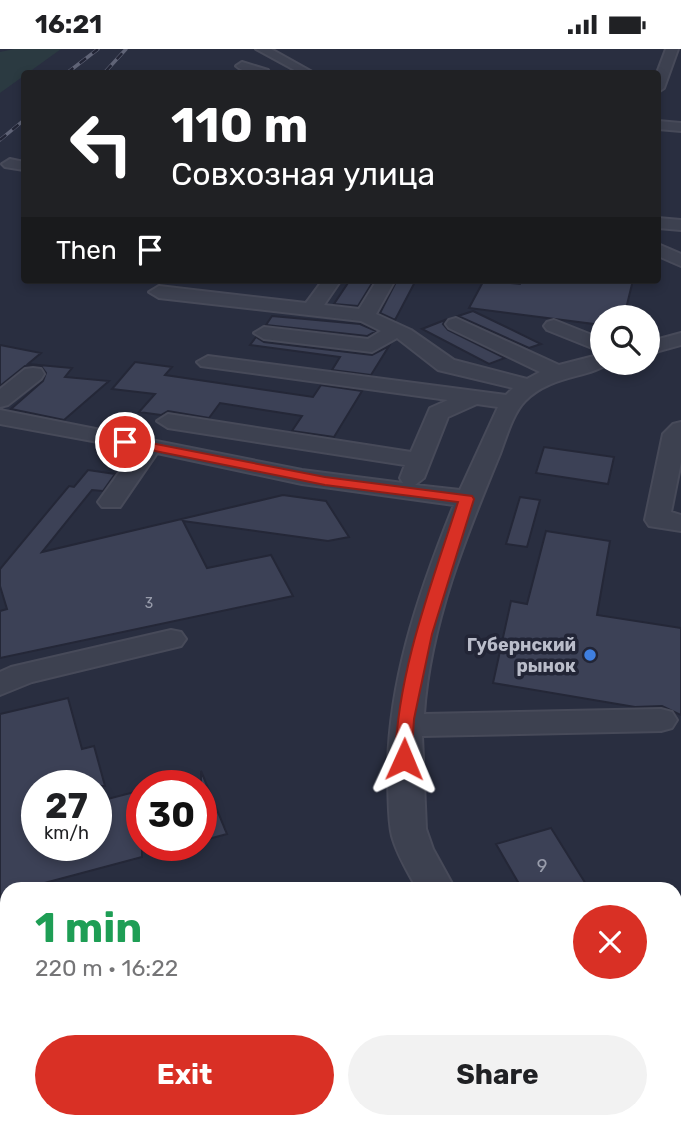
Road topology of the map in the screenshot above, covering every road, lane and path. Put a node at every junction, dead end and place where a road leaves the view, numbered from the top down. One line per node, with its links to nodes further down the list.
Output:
1 (262, 49): 5 (street)
2 (672, 49): 6 (street)
3 (242, 66): 4 (street)
4 (255, 70)
5 (302, 70)
6 (663, 87)
7 (661, 125): 8 (street)
8 (681, 127)
9 (661, 223): 10 (street)
10 (681, 225)
11 (661, 251): 12 (street)
12 (681, 261)
13 (215, 284): 17 (street)
14 (329, 284): 18 (street)
15 (384, 284): 19 (street)
16 (159, 292): 17 (street)
17 (203, 298): 18 (street)
18 (312, 310): 19 (street)
19 (365, 316): 23 (street)
20 (585, 316): 25 (street)
21 (456, 324): 31 (street)
22 (554, 326): 25 (street)
23 (396, 330): 24 (street); 33 (street)
24 (264, 333)
25 (576, 335): 27 (street)
26 (681, 339): 28 (street)
27 (590, 341)
28 (660, 345)
29 (208, 362): 34 (street)
30 (590, 364): 31 (street)
31 (558, 373): 33 (street)
32 (33, 374): 35 (street)
33 (520, 394): 34 (street); 42 (street)
34 (474, 397): 40 (street)
35 (0, 400)
36 (0, 417): 39 (street)
37 (168, 421): 40 (street)
38 (681, 429): 44 (street)
39 (150, 446): 41 (street); 43 (street)
40 (418, 460): 41 (street)
41 (407, 492): 42 (street)
42 (467, 499): 48 (street)
43 (111, 502)
44 (681, 523)
45 (171, 639): 46 (street)
46 (0, 685)
47 (662, 720): 48 (street)
48 (405, 725): 49 (street)
49 (433, 882)

